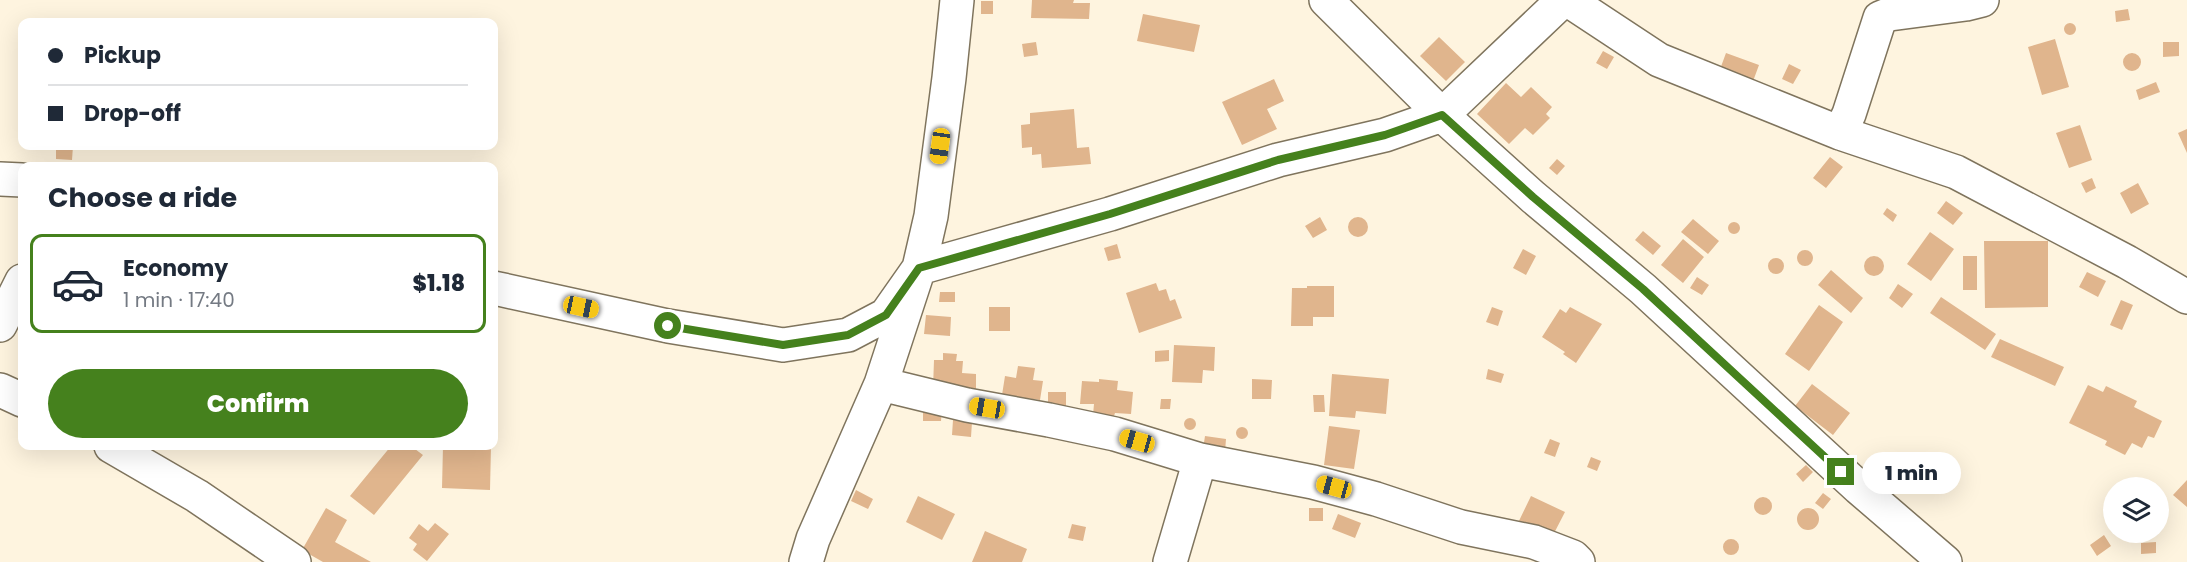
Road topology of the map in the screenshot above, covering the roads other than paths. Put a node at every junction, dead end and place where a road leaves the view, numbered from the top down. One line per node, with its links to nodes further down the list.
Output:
1 (957, 0): 10 (street)
2 (1326, 0): 6 (street)
3 (1563, 0): 6 (street)
4 (1568, 0): 7 (street)
5 (1982, 0): 7 (street)
6 (1442, 115): 10 (street); 24 (street)
7 (1840, 133): 13 (street)
8 (0, 179): 9 (street)
9 (18, 180)
10 (919, 268): 12 (street); 15 (street)
11 (18, 289): 14 (street)
12 (498, 289)
13 (2187, 297)
14 (0, 325)
15 (881, 384): 19 (street); 21 (street)
16 (0, 390): 17 (street)
17 (18, 398)
18 (118, 450): 20 (street)
19 (1200, 460): 22 (street); 23 (street)
20 (294, 562)
21 (806, 562)
22 (1170, 562)
23 (1578, 562)
24 (1945, 562)

